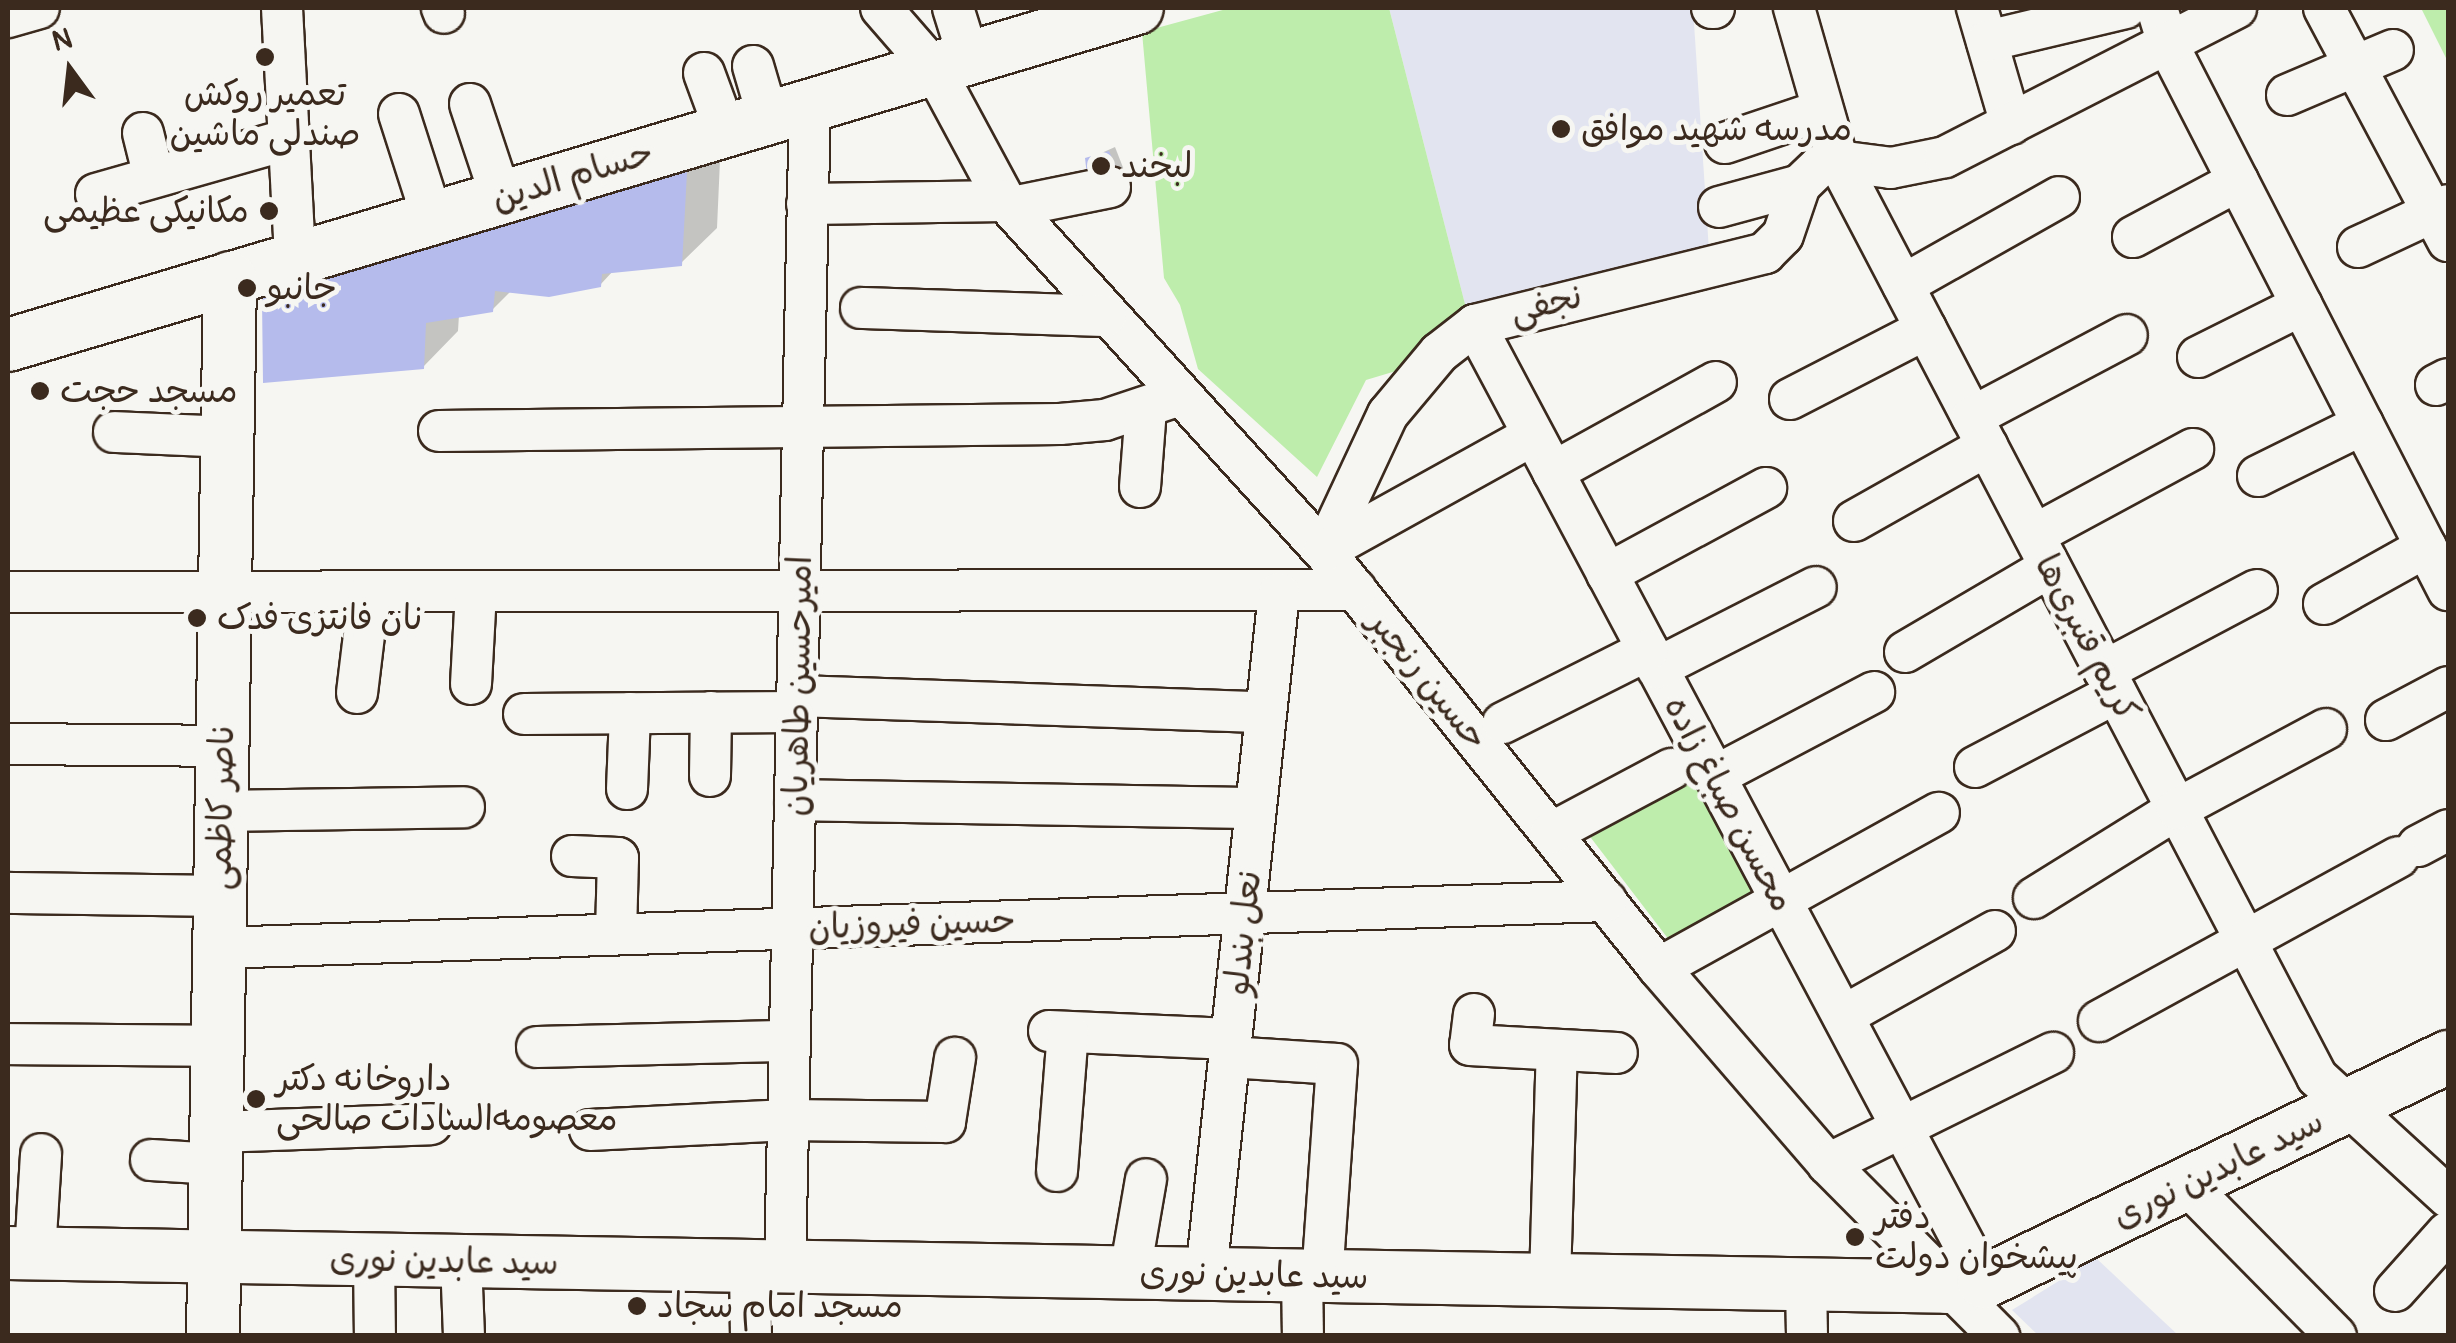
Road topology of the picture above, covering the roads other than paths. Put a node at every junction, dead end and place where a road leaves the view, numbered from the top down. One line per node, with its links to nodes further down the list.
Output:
1 (40, 8): 10 (street)
2 (282, 8): 24 (street)
3 (882, 8): 14 (street, حسین رنجبر)
4 (953, 8): 14 (street)
5 (1133, 8): 14 (main road, حسام الدین)
6 (1794, 8): 19 (street, کریم قنبری‌ها)
7 (2125, 8): 11 (street)
8 (2236, 8): 12 (street)
9 (2324, 8): 13 (street)
10 (8, 17)
11 (1982, 24): 22 (street)
12 (2163, 26): 22 (street); 28 (street)
13 (2375, 57): 17 (street); 38 (street)
14 (951, 64): 21 (main road, حسام الدین); 35 (street, حسین رنجبر)
15 (753, 66): 21 (street)
16 (704, 74): 21 (street)
17 (2287, 95)
18 (470, 104): 32 (street)
19 (1824, 110): 25 (street); 26 (street, کریم قنبری‌ها)
20 (399, 114): 37 (street)
21 (767, 118): 32 (main road, حسام الدین); 34 (street, امیرحسین طاهریان)
22 (2011, 124): 26 (street)
23 (143, 133): 27 (street)
24 (289, 139): 27 (street); 41 (street)
25 (1726, 143)
26 (1838, 161): 29 (street); 43 (street, کریم قنبری‌ها)
27 (154, 177): 31 (street)
28 (2238, 181): 39 (street); 44 (street)
29 (1800, 185): 36 (street); 47 (street, نجفی)
30 (1110, 186): 35 (street)
31 (96, 194)
32 (501, 197): 37 (main road, حسام الدین)
33 (2059, 197): 43 (street)
34 (807, 204): 35 (street); 56 (street, امیرحسین طاهریان)
35 (1009, 204): 46 (street, حسین رنجبر)
36 (1719, 207)
37 (432, 217): 41 (main road, حسام الدین)
38 (2444, 219): 40 (street)
39 (2133, 237)
40 (2358, 247)
41 (296, 259): 42 (main road, حسام الدین)
42 (230, 278): 50 (main road, حسام الدین); 61 (main road, ناصر کاظمی)
43 (1903, 285): 48 (street, کریم قنبری‌ها)
44 (2302, 305): 51 (street); 55 (street)
45 (860, 308): 46 (street)
46 (1106, 316): 54 (street, حسین رنجبر)
47 (1475, 326): 60 (street, محسن صباغ زاده); 69 (street, نجفی)
48 (1926, 329): 53 (street); 59 (street, کریم قنبری‌ها)
49 (2127, 335): 59 (street)
50 (8, 345)
51 (2198, 357)
52 (1716, 382): 63 (street)
53 (1790, 399)
54 (1163, 402): 56 (street); 65 (street); 69 (street, حسین رنجبر)
55 (2363, 424): 64 (street); 68 (street)
56 (803, 428): 57 (street); 81 (street, امیرحسین طاهریان)
57 (439, 431)
58 (114, 432): 61 (street)
59 (1980, 432): 67 (street); 70 (street, کریم قنبری‌ها)
60 (1533, 435): 63 (street, محسن صباغ زاده); 69 (street)
61 (227, 437): 78 (main road, ناصر کاظمی)
62 (2193, 449): 70 (street)
63 (1553, 472): 71 (street, محسن صباغ زاده)
64 (2258, 476)
65 (1140, 487)
66 (1766, 488): 71 (street)
67 (1854, 521)
68 (2426, 546): 75 (street); 82 (street)
69 (1324, 551): 73 (street, حسین رنجبر)
70 (2042, 551): 83 (street); 85 (street, کریم قنبری‌ها)
71 (1607, 574): 84 (street, محسن صباغ زاده)
72 (1816, 587): 84 (street)
73 (1356, 590): 77 (street); 111 (street, حسین رنجبر)
74 (2257, 590): 85 (street)
75 (2448, 590)
76 (8, 592): 78 (street)
77 (1278, 593): 81 (street); 92 (street, نعل بندلو)
78 (225, 594): 79 (street); 99 (main road, ناصر کاظمی)
79 (368, 594): 80 (street); 89 (street)
80 (476, 594): 81 (street); 86 (street)
81 (800, 594): 90 (street, امیرحسین طاهریان)
82 (2324, 604)
83 (1905, 652)
84 (1652, 659): 96 (street); 103 (street, محسن صباغ زاده)
85 (2110, 682): 100 (street); 108 (street, کریم قنبری‌ها)
86 (471, 684)
87 (2448, 687): 95 (street)
88 (1874, 692): 103 (street)
89 (357, 693)
90 (797, 704): 91 (street); 92 (street); 105 (street, امیرحسین طاهریان)
91 (711, 712): 93 (street); 102 (street)
92 (1266, 712): 107 (street, نعل بندلو)
93 (630, 713): 94 (street); 104 (street)
94 (524, 714)
95 (2386, 720)
96 (1503, 723)
97 (2326, 729): 108 (street)
98 (8, 744): 99 (street)
99 (222, 746): 109 (main road, ناصر کاظمی)
100 (1975, 767)
101 (1671, 769): 111 (street)
102 (710, 776)
103 (1715, 776): 117 (street, محسن صباغ زاده)
104 (627, 789)
105 (795, 800): 107 (street); 120 (street, امیرحسین طاهریان)
106 (464, 807): 109 (street)
107 (1256, 808): 119 (street, نعل بندلو)
108 (2177, 809): 116 (street); 123 (street, کریم قنبری‌ها)
109 (222, 810): 115 (main road, ناصر کاظمی)
110 (1939, 813): 117 (street)
111 (1550, 832): 118 (street, حسین رنجبر)
112 (2422, 844): 123 (street)
113 (572, 856): 122 (street)
114 (8, 893): 115 (street)
115 (219, 896): 124 (main road, ناصر کاظمی)
116 (2034, 898)
117 (1780, 899): 125 (street); 127 (street, محسن صباغ زاده)
118 (1606, 901): 119 (street, حسین فیروزیان); 125 (street, حسین رنجبر)
119 (1245, 913): 120 (street, حسین فیروزیان); 133 (street, نعل بندلو)
120 (792, 928): 122 (street, حسین فیروزیان); 129 (street, امیرحسین طاهریان)
121 (1995, 931): 127 (street)
122 (616, 934): 124 (street, حسین فیروزیان)
123 (2246, 940): 128 (street); 139 (street, کریم قنبری‌ها)
124 (219, 948): 131 (main road, ناصر کاظمی)
125 (1660, 968): 147 (street, حسین رنجبر)
126 (1474, 1014): 134 (street)
127 (1843, 1016): 143 (street, محسن صباغ زاده)
128 (2100, 1020)
129 (790, 1042): 132 (street); 140 (street, امیرحسین طاهریان)
130 (8, 1044): 131 (street)
131 (218, 1046): 144 (main road, ناصر کاظمی)
132 (536, 1047)
133 (1230, 1048): 148 (street); 159 (street, نعل بندلو); 160 (street)
134 (1557, 1050): 135 (street); 161 (street)
135 (1617, 1053)
136 (2053, 1053): 143 (street)
137 (2448, 1057): 139 (main road, سید عابدین نوری)
138 (955, 1058): 140 (street)
139 (2351, 1103): 150 (main road, سید عابدین نوری); 151 (street, کریم قنبری‌ها)
140 (788, 1120): 142 (street); 157 (street, امیرحسین طاهریان)
141 (432, 1124): 144 (street)
142 (590, 1130)
143 (1904, 1131): 147 (street); 163 (street, محسن صباغ زاده)
144 (216, 1148): 146 (street); 154 (main road, ناصر کاظمی)
145 (41, 1154): 153 (street)
146 (151, 1160)
147 (1828, 1164): 163 (street, حسین رنجبر)
148 (1057, 1171)
149 (1146, 1178): 158 (street)
150 (2189, 1187): 163 (main road, سید عابدین نوری); 172 (street)
151 (2448, 1197)
152 (2448, 1232): 164 (street)
153 (22, 1253): 154 (main road, سید عابدین نوری)
154 (214, 1256): 155 (main road, سید عابدین نوری); 165 (main road, ناصر کاظمی)
155 (374, 1259): 156 (main road, سید عابدین نوری); 166 (street)
156 (462, 1261): 157 (main road, سید عابدین نوری); 167 (street)
157 (768, 1266): 158 (main road, سید عابدین نوری); 168 (street, امیرحسین طاهریان)
158 (1130, 1272): 159 (main road, سید عابدین نوری)
159 (1206, 1274): 160 (main road, سید عابدین نوری)
160 (1312, 1276): 161 (main road, سید عابدین نوری); 169 (street)
161 (1550, 1280): 162 (main road, سید عابدین نوری)
162 (1806, 1284): 163 (main road, سید عابدین نوری); 170 (street)
163 (1966, 1284): 171 (street, حسین رنجبر)
164 (2395, 1291)
165 (213, 1336)
166 (374, 1336)
167 (464, 1336)
168 (751, 1336)
169 (1303, 1336)
170 (1807, 1336)
171 (1999, 1336)
172 (2336, 1336)

